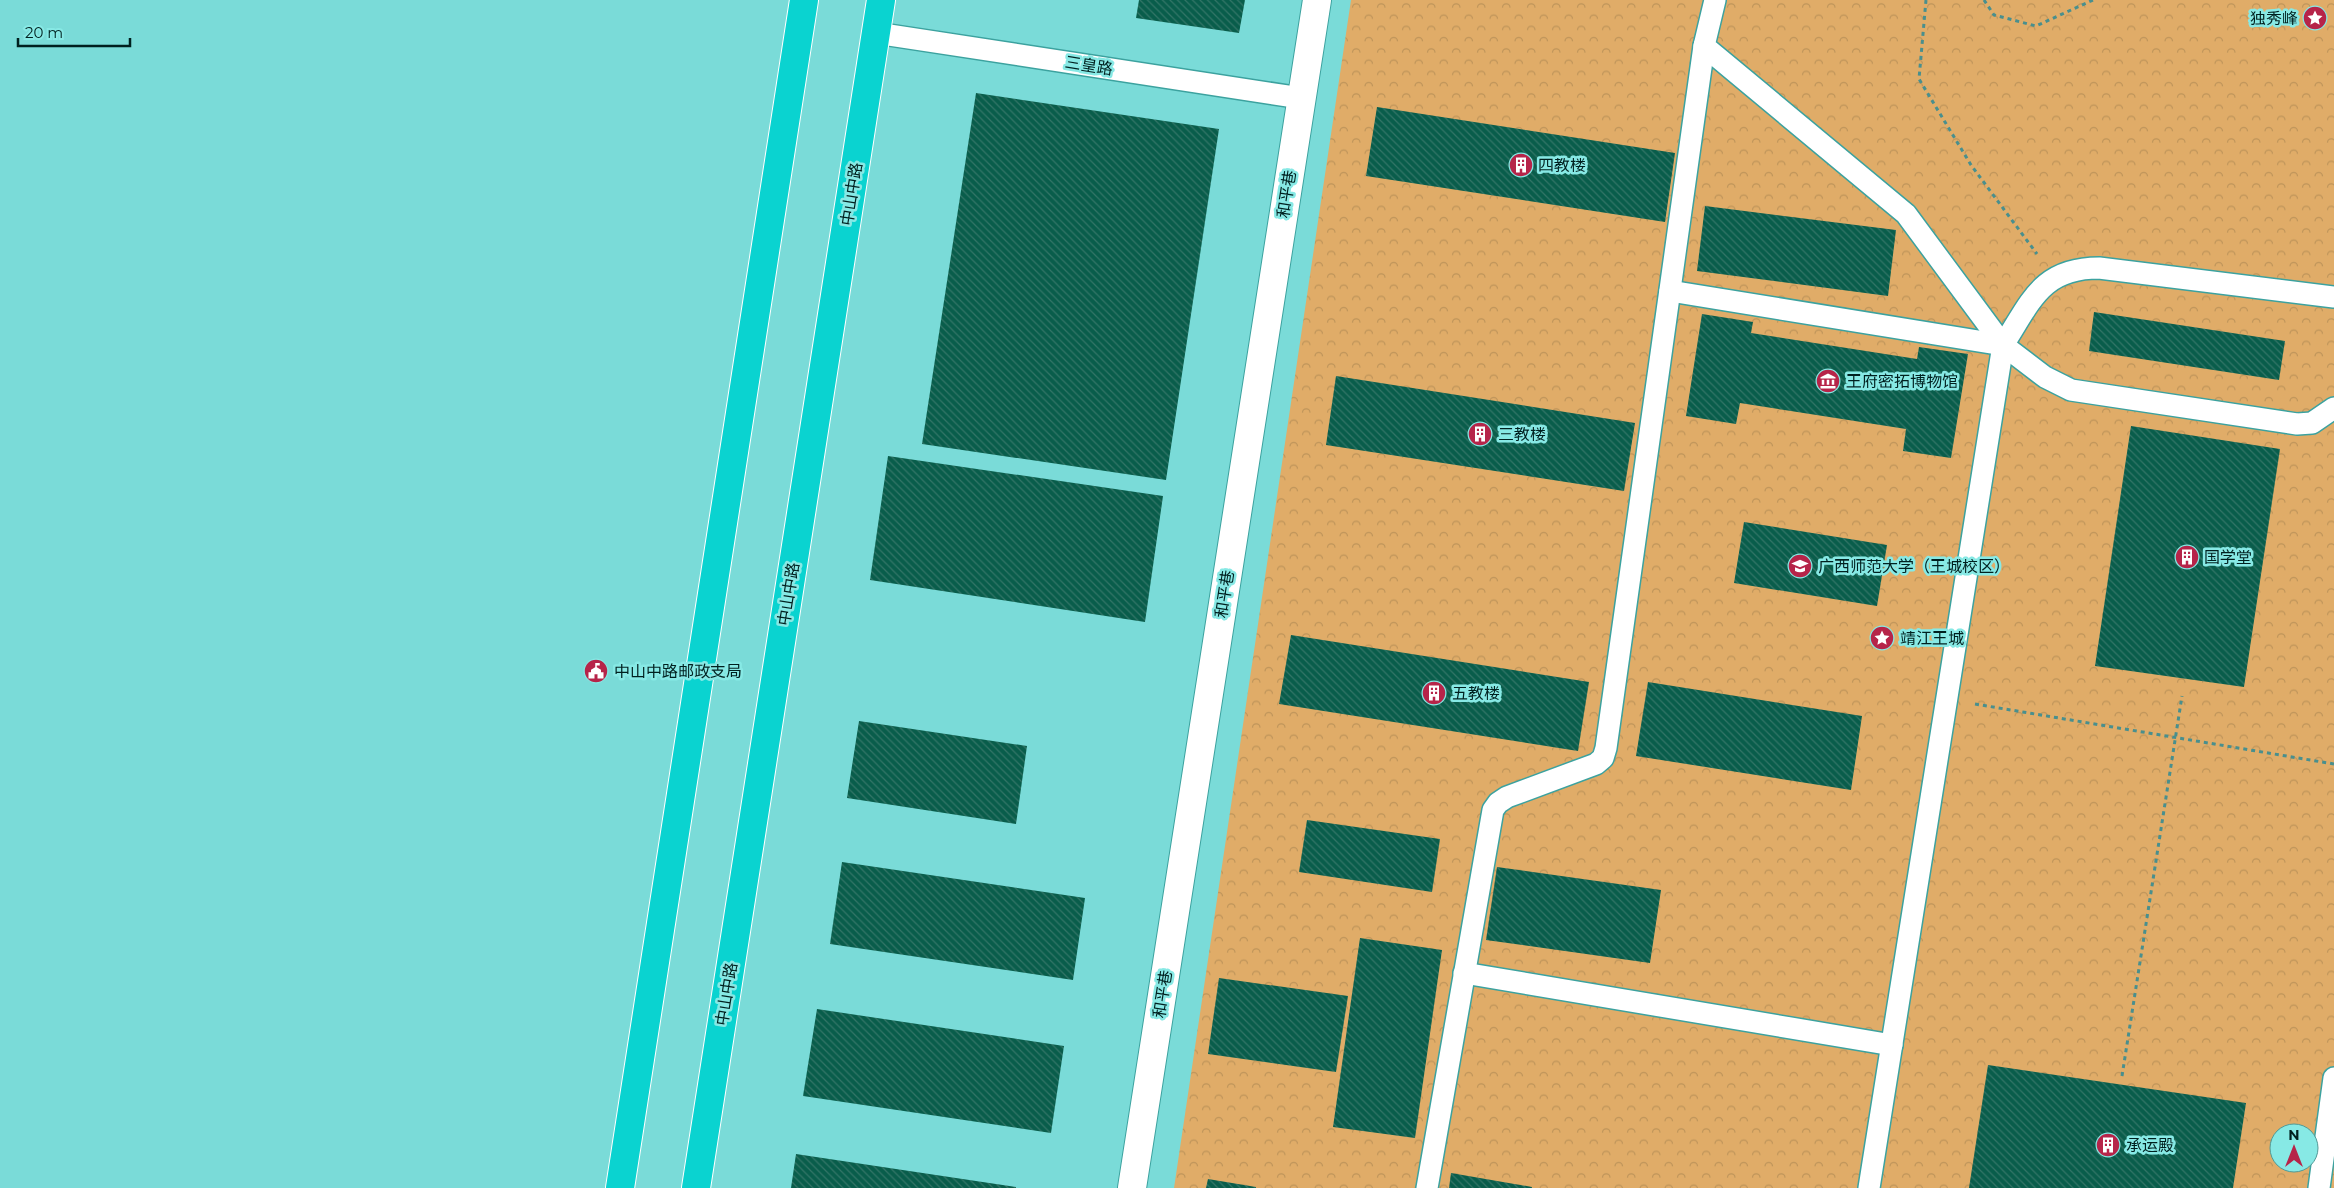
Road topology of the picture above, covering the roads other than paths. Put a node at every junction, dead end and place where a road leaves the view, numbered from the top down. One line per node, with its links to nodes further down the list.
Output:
1 (804, 0): 15 (highway)
2 (881, 0): 5 (highway, 中山中路)
3 (1317, 0): 7 (street, 和平巷)
4 (1715, 0): 6 (lane)
5 (876, 32): 7 (lane, 三皇路); 16 (highway, 中山中路)
6 (1704, 46): 8 (lane); 10 (lane)
7 (1302, 98): 17 (street, 和平巷)
8 (1670, 291): 10 (lane); 12 (lane)
9 (2334, 297): 10 (lane)
10 (2004, 345): 11 (lane); 13 (lane)
11 (2334, 408)
12 (1464, 973): 13 (lane); 18 (lane)
13 (1892, 1045): 19 (lane)
14 (2334, 1078): 20 (lane)
15 (620, 1188)
16 (696, 1188)
17 (1132, 1188)
18 (1426, 1188)
19 (1868, 1188)
20 (2319, 1188)

